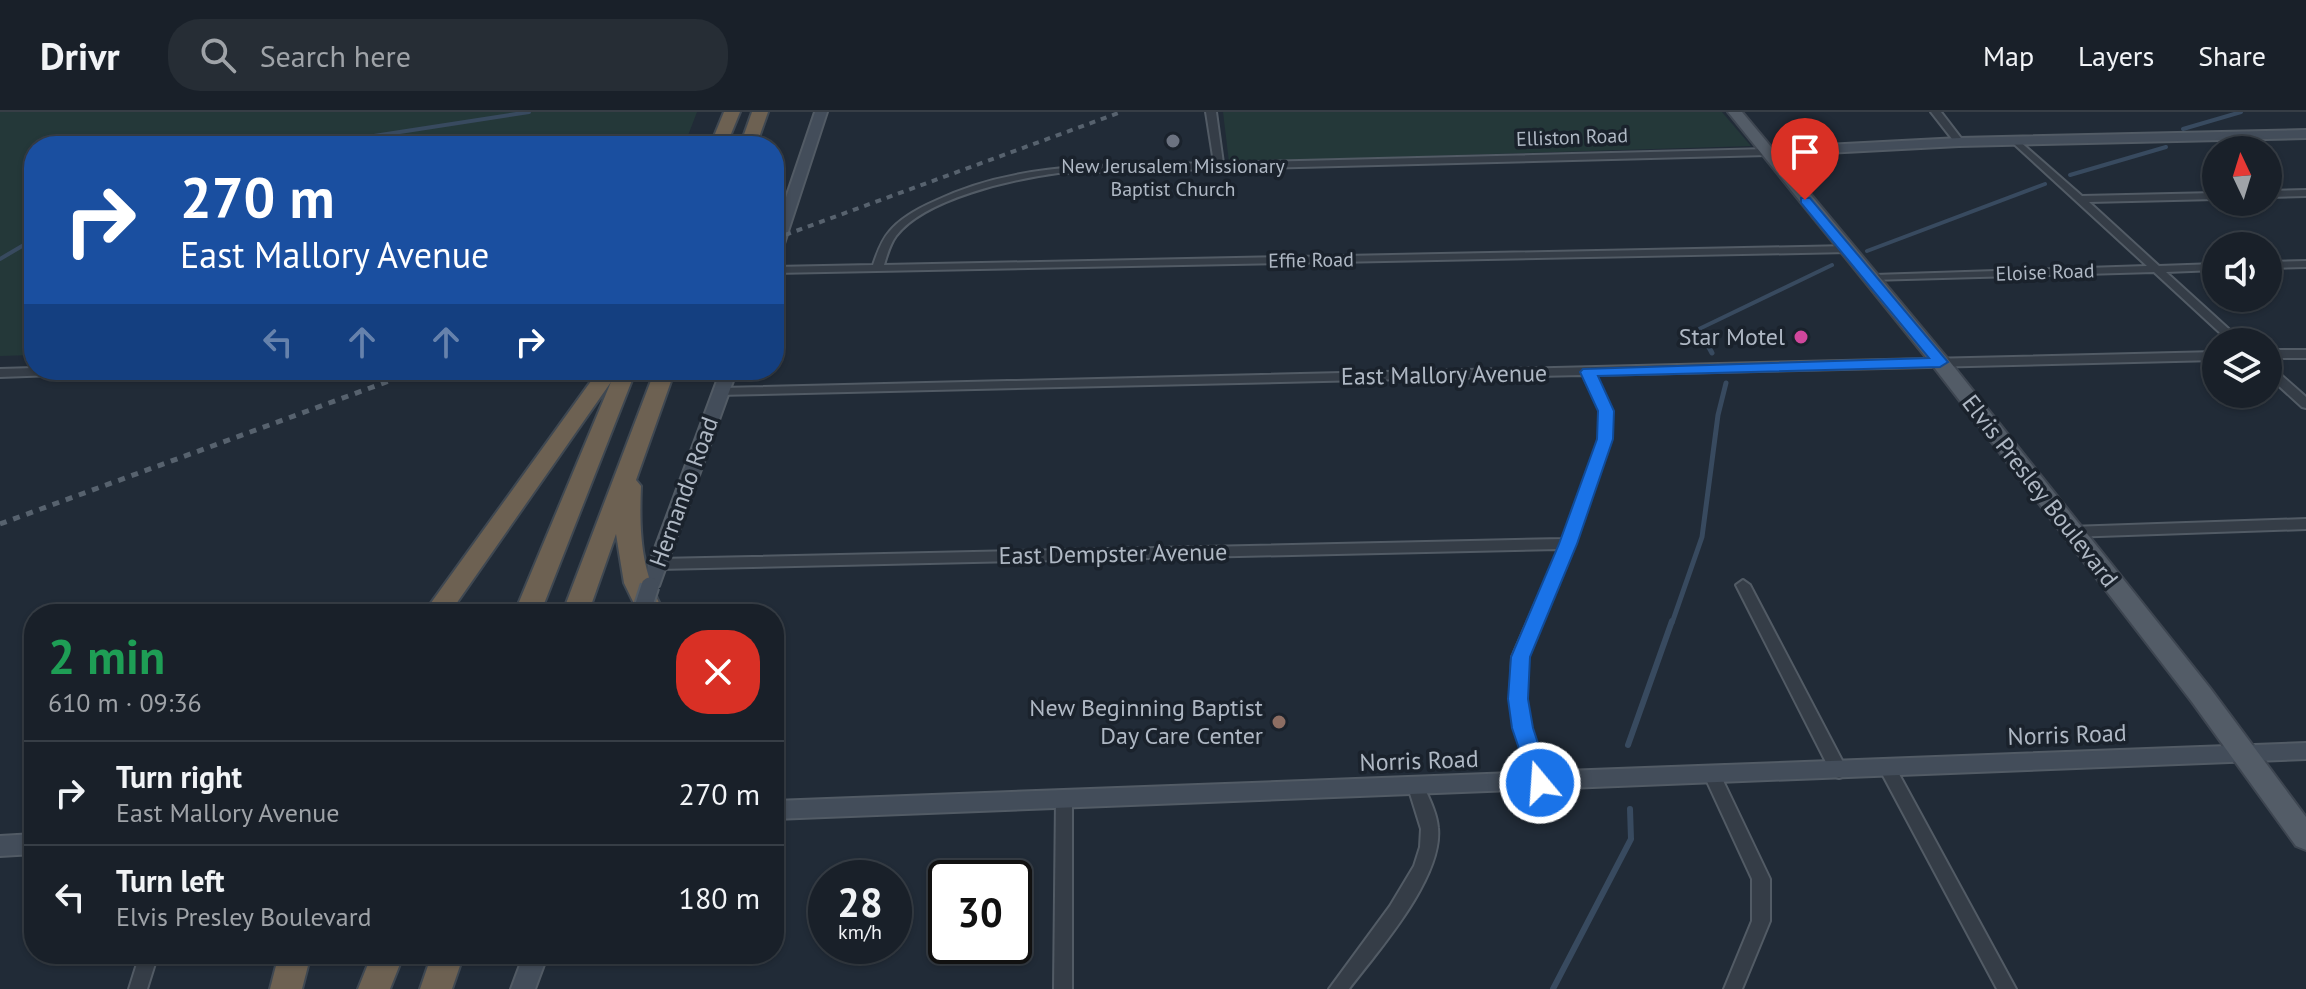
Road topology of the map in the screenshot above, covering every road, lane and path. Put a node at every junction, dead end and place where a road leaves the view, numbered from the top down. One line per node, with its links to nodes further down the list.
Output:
1 (732, 112): 8 (highway)
2 (760, 112): 9 (highway)
3 (821, 112): 18 (main road)
4 (1211, 112): 13 (street)
5 (1735, 112): 12 (main road, Elvis Presley Boulevard)
6 (1936, 112): 10 (street)
7 (2306, 134): 11 (main road, Elliston Road)
8 (722, 136)
9 (752, 136)
10 (1959, 142): 11 (main road, Elliston Road); 12 (main road, Elliston Road)
11 (2017, 142): 17 (street)
12 (1768, 152): 13 (street, Elliston Road); 19 (main road, Elvis Presley Boulevard)
13 (1219, 167): 23 (street, Elliston Road)
14 (2306, 193): 15 (street)
15 (2282, 194)
16 (2202, 196): 17 (street)
17 (2079, 199): 24 (street)
18 (784, 223)
19 (1849, 249): 23 (street, Effie Road); 26 (main road, Elvis Presley Boulevard)
20 (2306, 264): 21 (street)
21 (2282, 265)
22 (2202, 267): 24 (street, Eloise Road)
23 (877, 268): 25 (street, Effie Road)
24 (2154, 268): 26 (street, Eloise Road); 27 (street)
25 (784, 270)
26 (1874, 278): 31 (main road, Elvis Presley Boulevard)
27 (2221, 328)
28 (2282, 354): 29 (street)
29 (2306, 354)
30 (2202, 356): 31 (street, East Mallory Avenue)
31 (1940, 362): 33 (street, East Mallory Avenue); 44 (main road, Elvis Presley Boulevard)
32 (24, 372): 34 (street)
33 (1588, 372): 40 (street, East Mallory Avenue); 45 (street)
34 (0, 373)
35 (602, 380): 48 (highway)
36 (622, 380): 49 (highway)
37 (661, 380): 42 (highway)
38 (725, 380): 40 (main road, Hernando Road)
39 (2282, 383): 41 (street)
40 (721, 392): 46 (main road, Hernando Road)
41 (2306, 404)
42 (632, 460): 50 (highway); 52 (highway)
43 (2306, 524): 44 (street)
44 (2070, 532): 54 (main road, Elvis Presley Boulevard)
45 (1568, 544): 46 (street, East Dempster Avenue); 58 (street)
46 (658, 564): 51 (main road, Hernando Road, bridge)
47 (1743, 585): 56 (street)
48 (443, 604)
49 (531, 604)
50 (579, 604)
51 (644, 604)
52 (646, 604)
53 (2306, 751): 54 (main road, Norris Road)
54 (2246, 755): 55 (main road, Norris Road); 62 (main road, Elvis Presley Boulevard)
55 (1887, 768): 56 (main road, Norris Road); 78 (street)
56 (1839, 771): 57 (main road, Norris Road)
57 (1712, 775): 58 (main road, Norris Road); 77 (street)
58 (1540, 783): 59 (main road, Norris Road)
59 (1416, 787): 60 (main road, Norris Road); 76 (street)
60 (1064, 800): 61 (main road, Norris Road); 75 (street)
61 (784, 810)
62 (2306, 838)
63 (24, 845): 64 (main road)
64 (0, 846)
65 (146, 964): 70 (street)
66 (292, 964): 71 (highway)
67 (384, 964): 72 (highway)
68 (445, 964): 73 (highway)
69 (532, 964): 74 (main road)
70 (138, 989)
71 (286, 989)
72 (374, 989)
73 (436, 989)
74 (523, 989)
75 (1063, 989)
76 (1338, 989)
77 (1733, 989)
78 (2007, 989)

